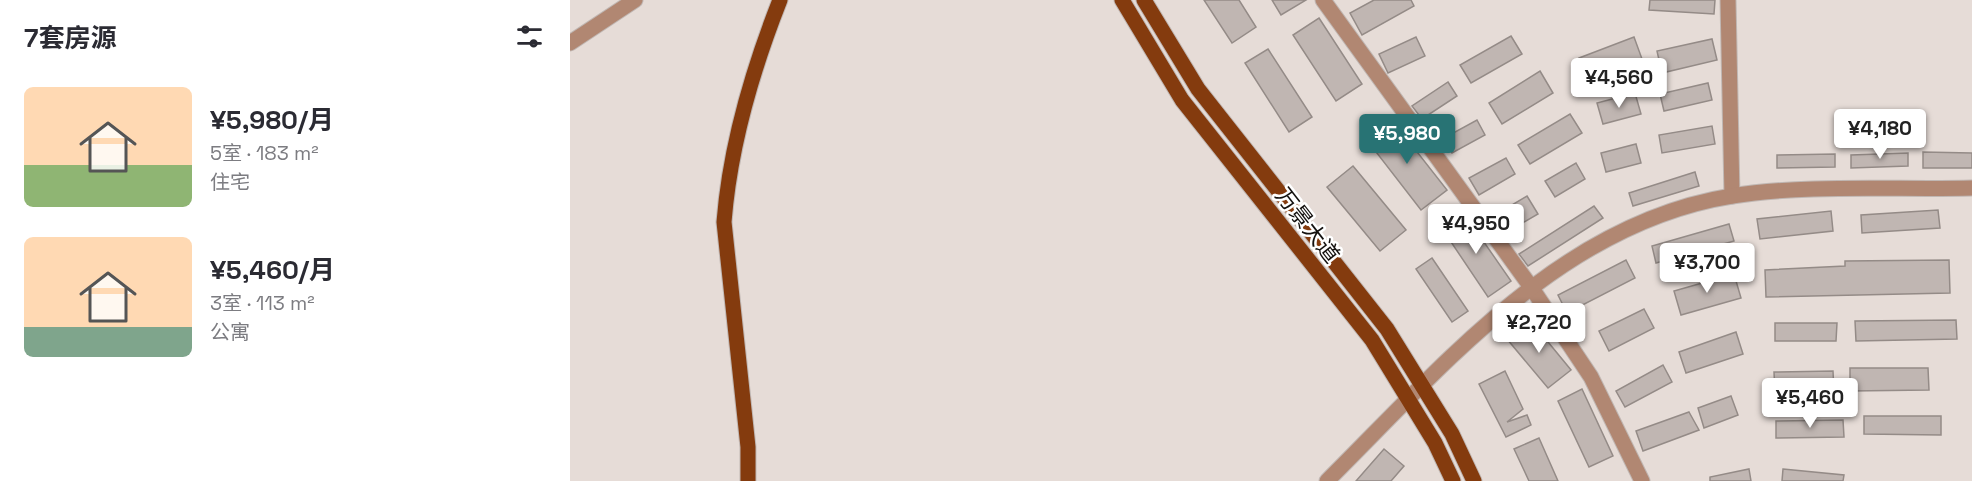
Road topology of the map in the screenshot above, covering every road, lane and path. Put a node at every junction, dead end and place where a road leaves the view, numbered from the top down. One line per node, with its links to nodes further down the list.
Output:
1 (634, 0): 7 (street)
2 (780, 0): 13 (main road)
3 (1122, 0): 12 (main road, 万景大道)
4 (1144, 0): 11 (main road, 万景大道)
5 (1323, 0): 10 (street)
6 (1728, 0): 9 (street)
7 (570, 43)
8 (1972, 188): 9 (street)
9 (1732, 196): 10 (street)
10 (1531, 287): 11 (street); 17 (street)
11 (1423, 386): 12 (street); 16 (main road, 万景大道)
12 (1408, 401): 14 (street); 15 (main road, 万景大道)
13 (748, 481)
14 (1327, 481)
15 (1453, 481)
16 (1474, 481)
17 (1642, 481)

